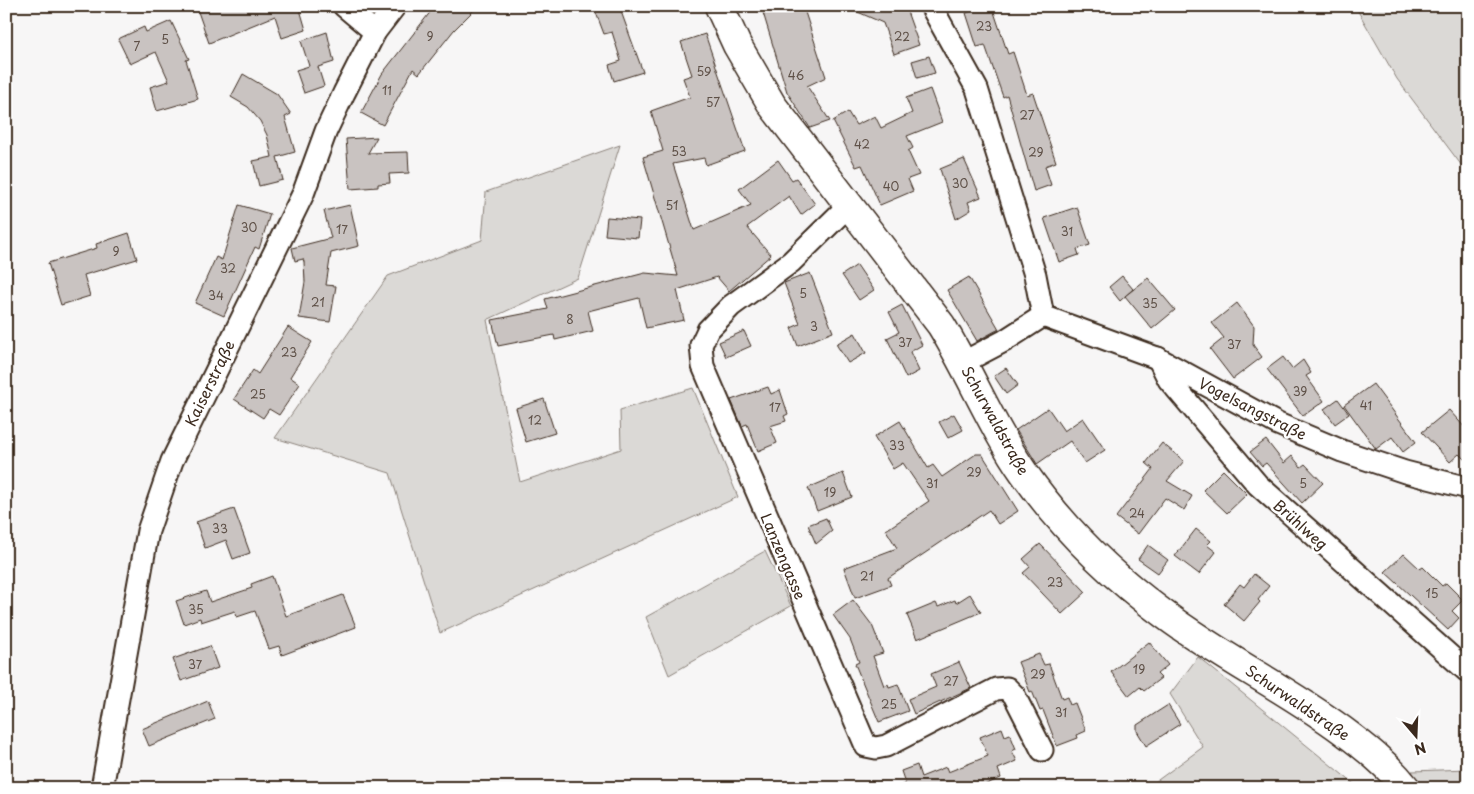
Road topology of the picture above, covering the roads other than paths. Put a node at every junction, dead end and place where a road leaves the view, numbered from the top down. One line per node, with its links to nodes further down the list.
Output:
1 (344, 6): 5 (street)
2 (395, 6): 5 (street, Kaiserstraße)
3 (719, 6): 6 (main road, Schurwaldstraße)
4 (931, 6): 7 (street)
5 (376, 32): 13 (street, Kaiserstraße)
6 (849, 205): 9 (main road, Schurwaldstraße); 12 (street, Lanzengasse)
7 (1043, 316): 8 (street, Vogelsangstraße); 9 (street)
8 (1158, 358): 10 (street, Vogelsangstraße); 11 (street, Brühlweg)
9 (964, 362): 14 (main road, Schurwaldstraße)
10 (1468, 488)
11 (1466, 671)
12 (1042, 750)
13 (102, 788)
14 (1406, 788)

